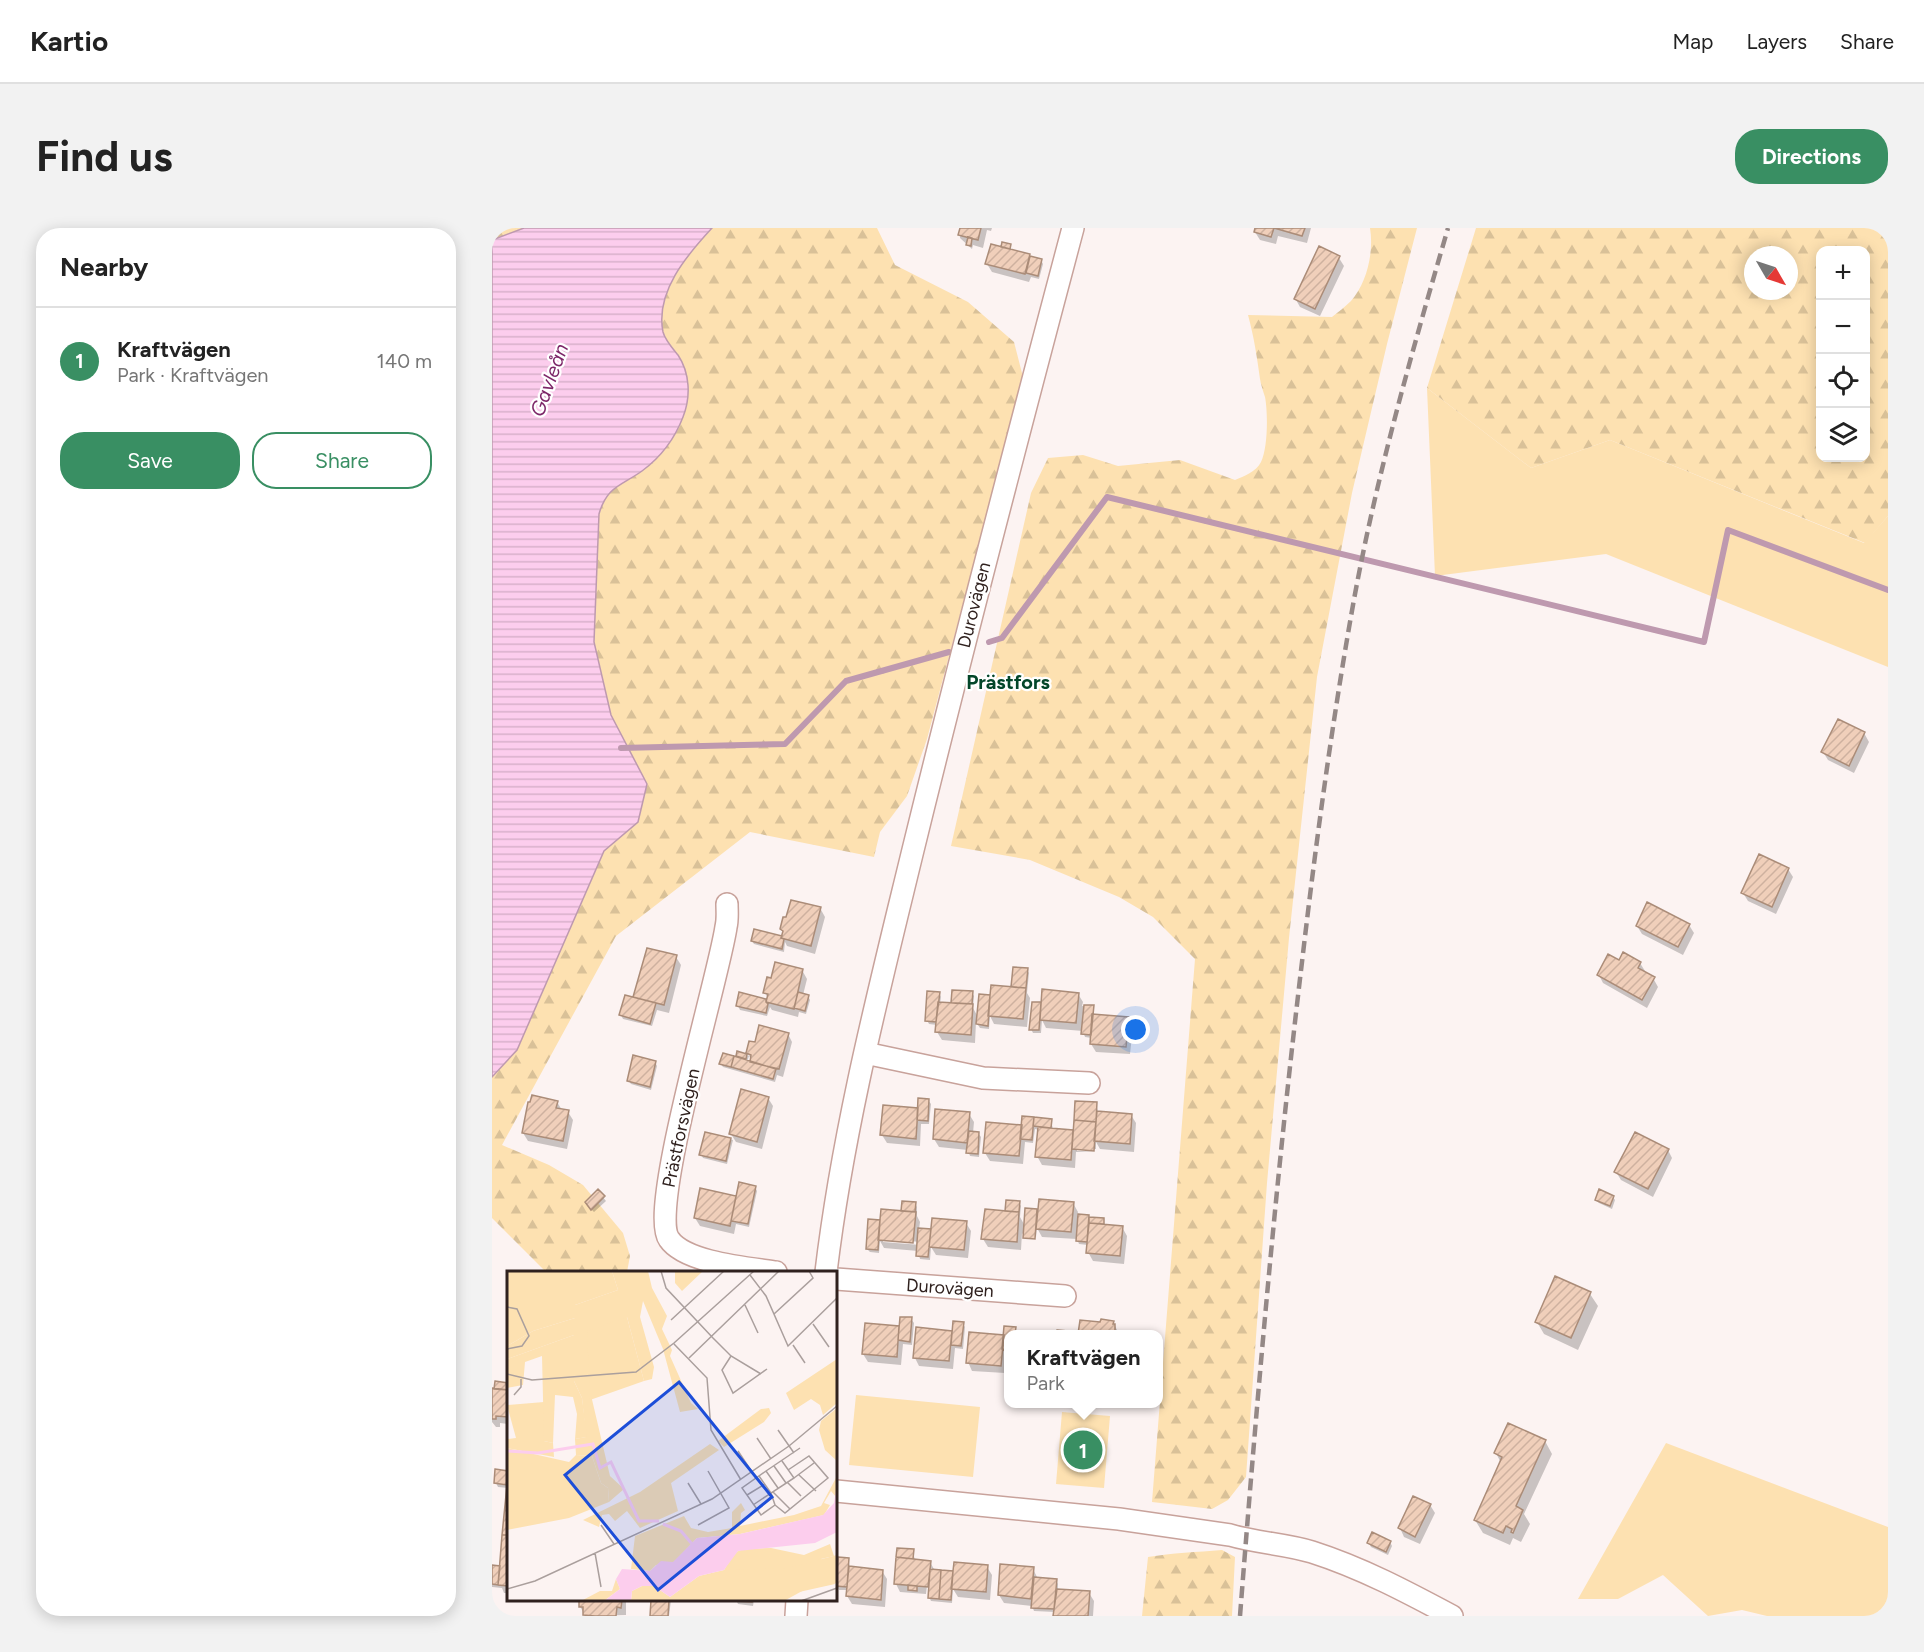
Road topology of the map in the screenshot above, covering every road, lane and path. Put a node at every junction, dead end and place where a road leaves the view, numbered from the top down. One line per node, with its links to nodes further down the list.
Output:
1 (1072, 228): 3 (street, Durovägen)
2 (727, 904): 5 (street, Prästforsvägen)
3 (864, 1053): 4 (street); 6 (street, Durovägen)
4 (1089, 1083)
5 (772, 1271)
6 (825, 1271)
7 (837, 1279): 8 (street, Durovägen)
8 (1065, 1296)
9 (837, 1491): 12 (street)
10 (797, 1601): 11 (street)
11 (796, 1616)
12 (1452, 1616)

